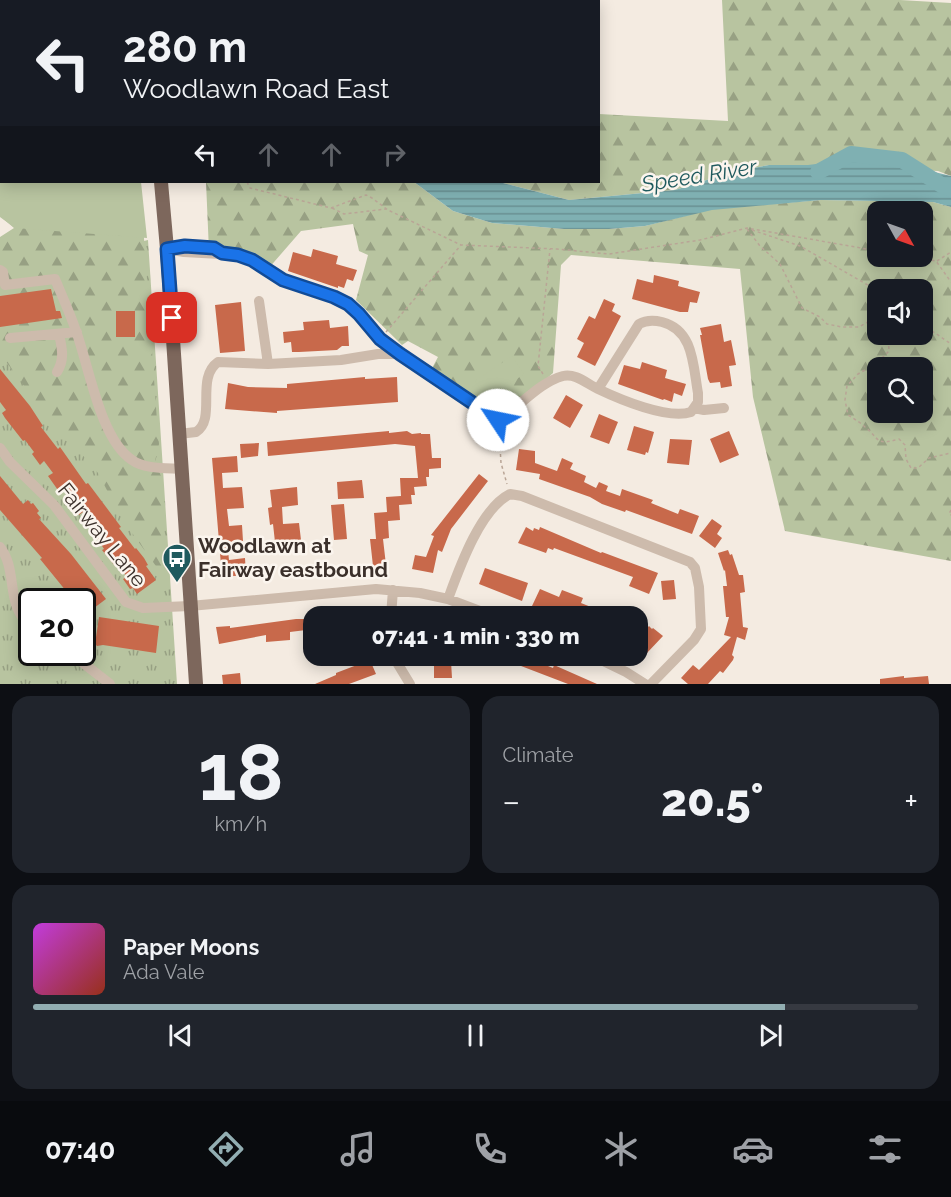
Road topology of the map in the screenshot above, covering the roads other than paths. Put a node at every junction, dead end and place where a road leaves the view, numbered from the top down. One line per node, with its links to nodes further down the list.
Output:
1 (160, 183): 2 (main road)
2 (167, 249): 8 (street); 14 (main road)
3 (0, 270): 5 (street)
4 (259, 301): 9 (street)
5 (77, 332): 6 (street); 16 (street)
6 (59, 334): 7 (street); 10 (street)
7 (10, 338)
8 (400, 354): 9 (street); 11 (street)
9 (268, 364): 14 (street)
10 (57, 372)
11 (598, 389): 12 (street); 12 (street)
12 (694, 408): 13 (street)
13 (724, 408)
14 (179, 434): 16 (main road)
15 (0, 448): 20 (street, Fairway Lane)
16 (181, 469): 20 (main road)
17 (0, 547): 23 (street)
18 (393, 590): 19 (street, Fairway Lane); 20 (street, Fairway Lane); 21 (street)
19 (448, 599): 22 (street, Fairway Lane); 31 (street)
20 (190, 606): 28 (main road)
21 (392, 606)
22 (467, 606)
23 (18, 611)
24 (87, 666): 27 (street)
25 (399, 666): 29 (street)
26 (614, 666): 30 (street)
27 (110, 684)
28 (196, 684)
29 (410, 684)
30 (645, 684)
31 (651, 684)

